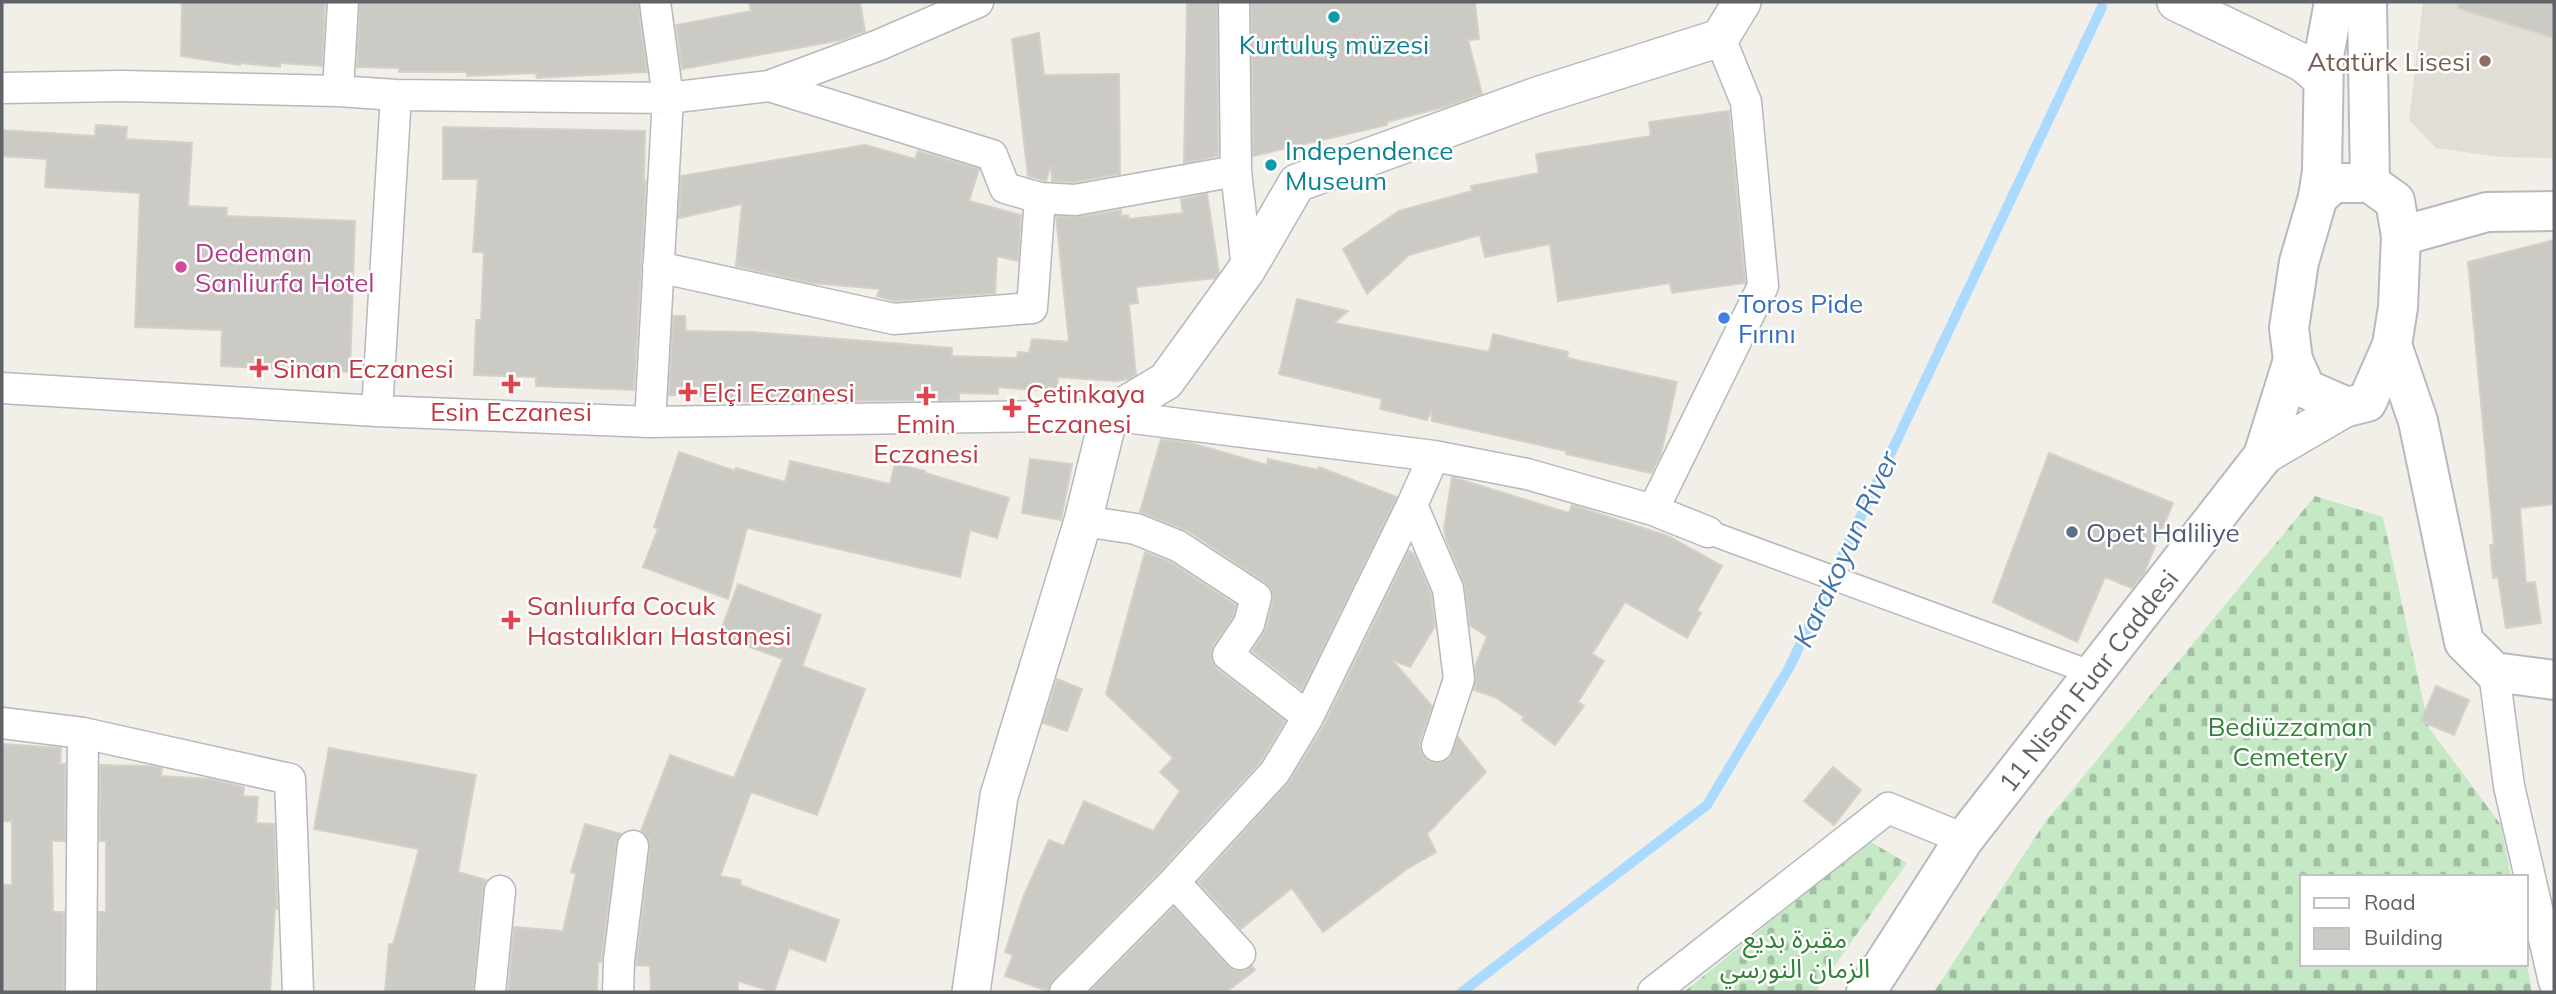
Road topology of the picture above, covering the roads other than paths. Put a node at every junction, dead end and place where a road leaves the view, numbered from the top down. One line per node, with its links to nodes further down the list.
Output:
1 (342, 2): 13 (street)
2 (655, 2): 15 (street)
3 (978, 2): 11 (street)
4 (1234, 2): 16 (street)
5 (1742, 2): 9 (street)
6 (2176, 2): 10 (street)
7 (2334, 2): 10 (main road)
8 (2367, 2): 17 (main road)
9 (1720, 38): 23 (street); 34 (street)
10 (2323, 80): 18 (main road)
11 (769, 86): 15 (street); 19 (street)
12 (2, 88): 13 (street)
13 (338, 91): 14 (street)
14 (396, 96): 15 (street); 28 (street)
15 (667, 98): 22 (street)
16 (1236, 171): 19 (street); 23 (street)
17 (2370, 183): 18 (main road); 21 (main road)
18 (2318, 197): 25 (main road)
19 (1040, 198): 22 (street)
20 (2554, 211): 21 (main road)
21 (2401, 236): 24 (main road)
22 (658, 267): 30 (street)
23 (1247, 269): 29 (street)
24 (2392, 345): 27 (main road); 37 (main road)
25 (2293, 360): 27 (main road); 32 (main road, 11 Nisan Fuar Caddesi)
26 (2, 388): 28 (street)
27 (2347, 407): 32 (street)
28 (377, 411): 30 (street)
29 (1110, 415): 30 (street); 31 (street); 35 (street)
30 (649, 422)
31 (1434, 456): 33 (street); 34 (street)
32 (2263, 456): 38 (main road, 11 Nisan Fuar Caddesi)
33 (1412, 505): 40 (street); 43 (street)
34 (1653, 510): 36 (street)
35 (1083, 521): 40 (street); 54 (street)
36 (1707, 532): 38 (street)
37 (2494, 672): 39 (main road); 49 (street)
38 (2092, 673): 44 (main road, 11 Nisan Fuar Caddesi)
39 (2554, 680)
40 (1308, 718): 46 (street)
41 (2, 723): 42 (street)
42 (83, 733): 50 (street); 51 (street)
43 (1437, 746)
44 (1964, 839): 56 (street); 57 (main road, 11 Nisan Fuar Caddesi)
45 (633, 846): 53 (street)
46 (1174, 882): 48 (street); 55 (street)
47 (500, 891): 52 (street)
48 (1240, 954)
49 (2554, 982)
50 (82, 992)
51 (298, 992)
52 (490, 992)
53 (618, 992)
54 (971, 992)
55 (1065, 992)
56 (1653, 992)
57 (1866, 992)

